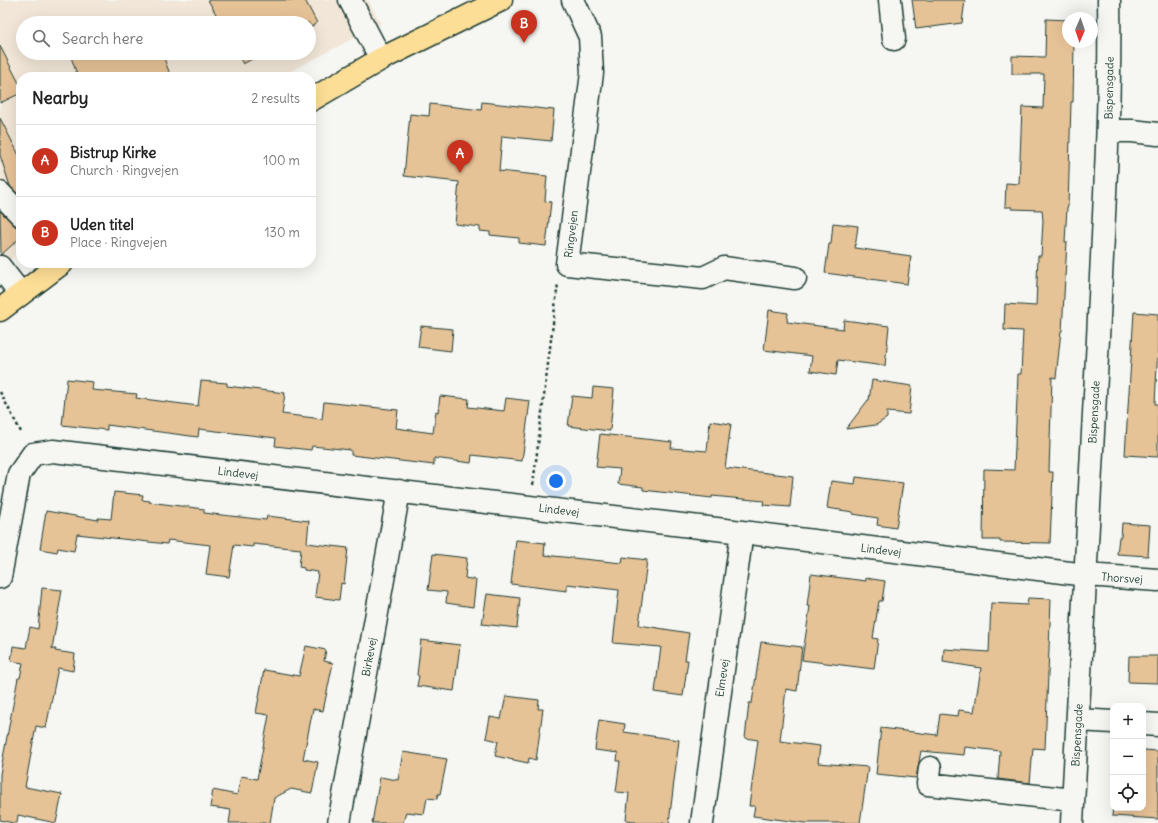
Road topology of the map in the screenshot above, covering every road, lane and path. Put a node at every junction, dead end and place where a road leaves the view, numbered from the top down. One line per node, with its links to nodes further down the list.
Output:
1 (350, 0): 7 (street)
2 (501, 0): 7 (main road)
3 (573, 0): 13 (street, Ringvejen)
4 (890, 0): 6 (street)
5 (1110, 0): 9 (street, Bispensgade)
6 (894, 39)
7 (381, 59): 8 (main road)
8 (316, 97)
9 (1108, 131): 10 (street); 24 (street, Bispensgade)
10 (1158, 134)
11 (0, 192): 12 (street)
12 (16, 210)
13 (567, 264): 16 (street, Ringvejen); 22 (path)
14 (0, 267): 17 (street)
15 (55, 268): 17 (main road)
16 (796, 278)
17 (21, 294): 18 (main road)
18 (0, 310)
19 (0, 392): 20 (path)
20 (33, 454): 21 (street, Lindevej); 25 (street)
21 (399, 491): 22 (street, Lindevej); 33 (street, Birkevej)
22 (530, 507): 23 (street, Lindevej)
23 (742, 532): 24 (street, Lindevej); 34 (street, Elmevej)
24 (1086, 575): 26 (street, Thorsvej); 27 (street, Bispensgade)
25 (0, 577)
26 (1158, 580)
27 (1078, 720): 28 (street); 32 (street, Bispensgade)
28 (1110, 722)
29 (1146, 724): 30 (street)
30 (1158, 725)
31 (930, 768): 32 (street)
32 (1073, 800): 35 (street, Bispensgade)
33 (339, 823)
34 (702, 823)
35 (1072, 823)

